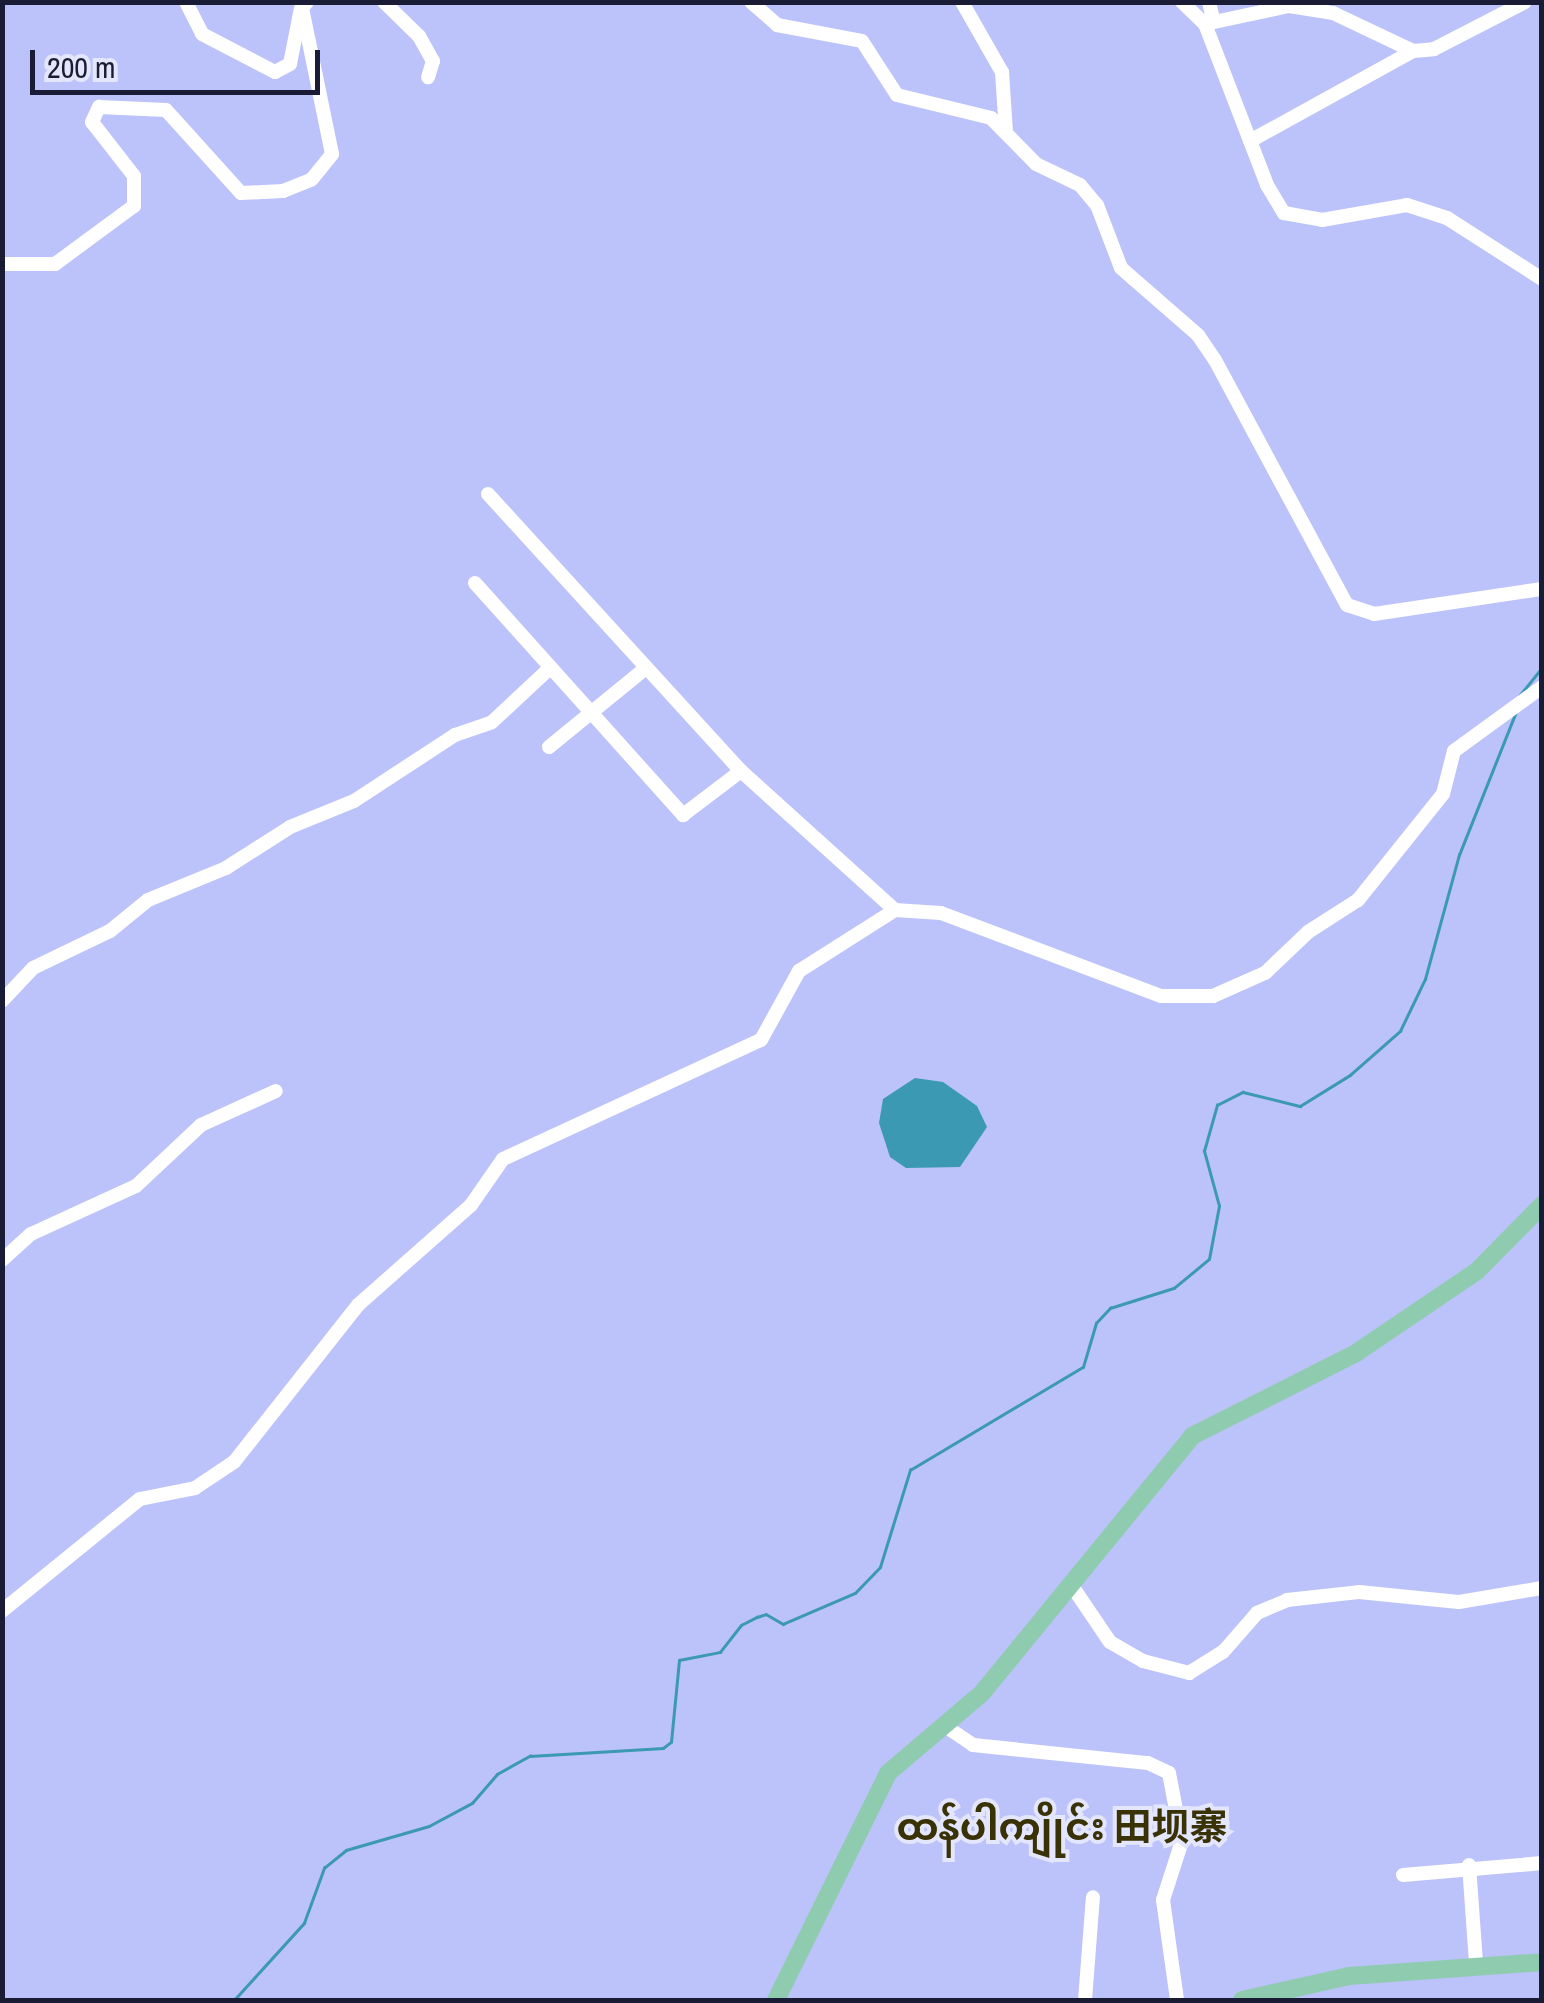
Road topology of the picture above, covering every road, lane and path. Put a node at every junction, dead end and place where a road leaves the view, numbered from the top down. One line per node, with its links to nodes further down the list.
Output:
1 (186, 2): 8 (street)
2 (384, 2): 11 (street)
3 (751, 2): 12 (street)
4 (962, 2): 12 (street)
5 (1182, 2): 9 (street)
6 (1209, 2): 9 (street)
7 (1525, 2): 10 (street)
8 (304, 5): 14 (street)
9 (1209, 22): 10 (street); 13 (street)
10 (1413, 50): 13 (street)
11 (428, 77)
12 (1006, 133): 18 (street)
13 (1250, 141): 15 (street)
14 (2, 264)
15 (1542, 279)
16 (488, 494): 20 (street)
17 (476, 583): 19 (street)
18 (1542, 588)
19 (550, 668): 22 (street); 26 (street)
20 (646, 668): 22 (street); 24 (street)
21 (1542, 687): 25 (street)
22 (592, 712): 23 (street); 24 (street)
23 (549, 747)
24 (741, 771): 25 (street)
25 (896, 910): 32 (street)
26 (2, 1001)
27 (276, 1091): 29 (street)
28 (1542, 1205): 30 (main road)
29 (2, 1260)
30 (1070, 1583): 31 (street); 33 (main road)
31 (1542, 1588)
32 (2, 1611)
33 (946, 1726): 40 (main road); 42 (street)
34 (1542, 1864): 35 (street)
35 (1469, 1865): 36 (street); 38 (street)
36 (1403, 1874)
37 (1094, 1897): 41 (street)
38 (1476, 1962): 39 (main road); 43 (main road)
39 (1542, 1962)
40 (776, 2000)
41 (1085, 2000)
42 (1177, 2000)
43 (1242, 2000)

